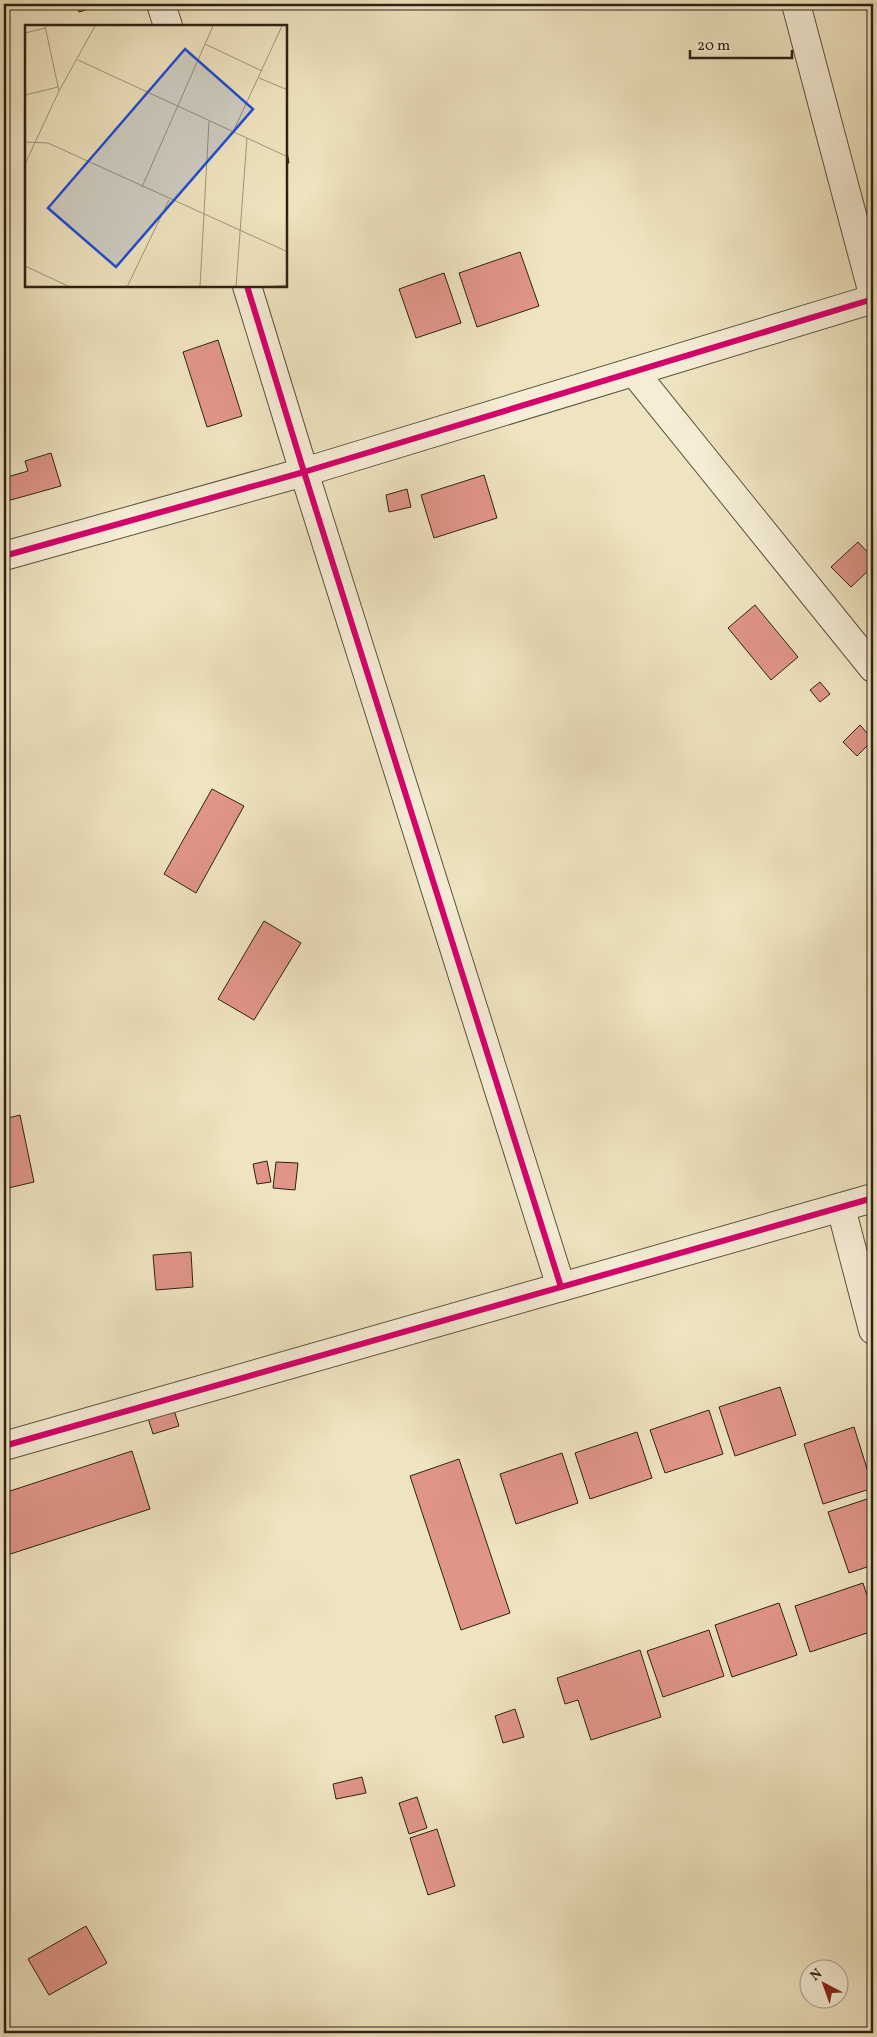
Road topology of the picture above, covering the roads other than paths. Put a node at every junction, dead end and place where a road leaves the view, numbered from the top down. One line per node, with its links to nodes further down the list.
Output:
1 (161, 4): 3 (street)
2 (796, 4): 5 (street)
3 (168, 25)
4 (248, 288): 8 (street)
5 (873, 294)
6 (873, 299): 7 (street)
7 (634, 372): 8 (street); 10 (street)
8 (304, 472): 9 (street); 13 (street)
9 (4, 556)
10 (873, 668)
11 (873, 1198): 12 (street)
12 (841, 1208): 13 (street); 14 (street)
13 (562, 1287): 15 (street)
14 (873, 1330)
15 (4, 1446)

